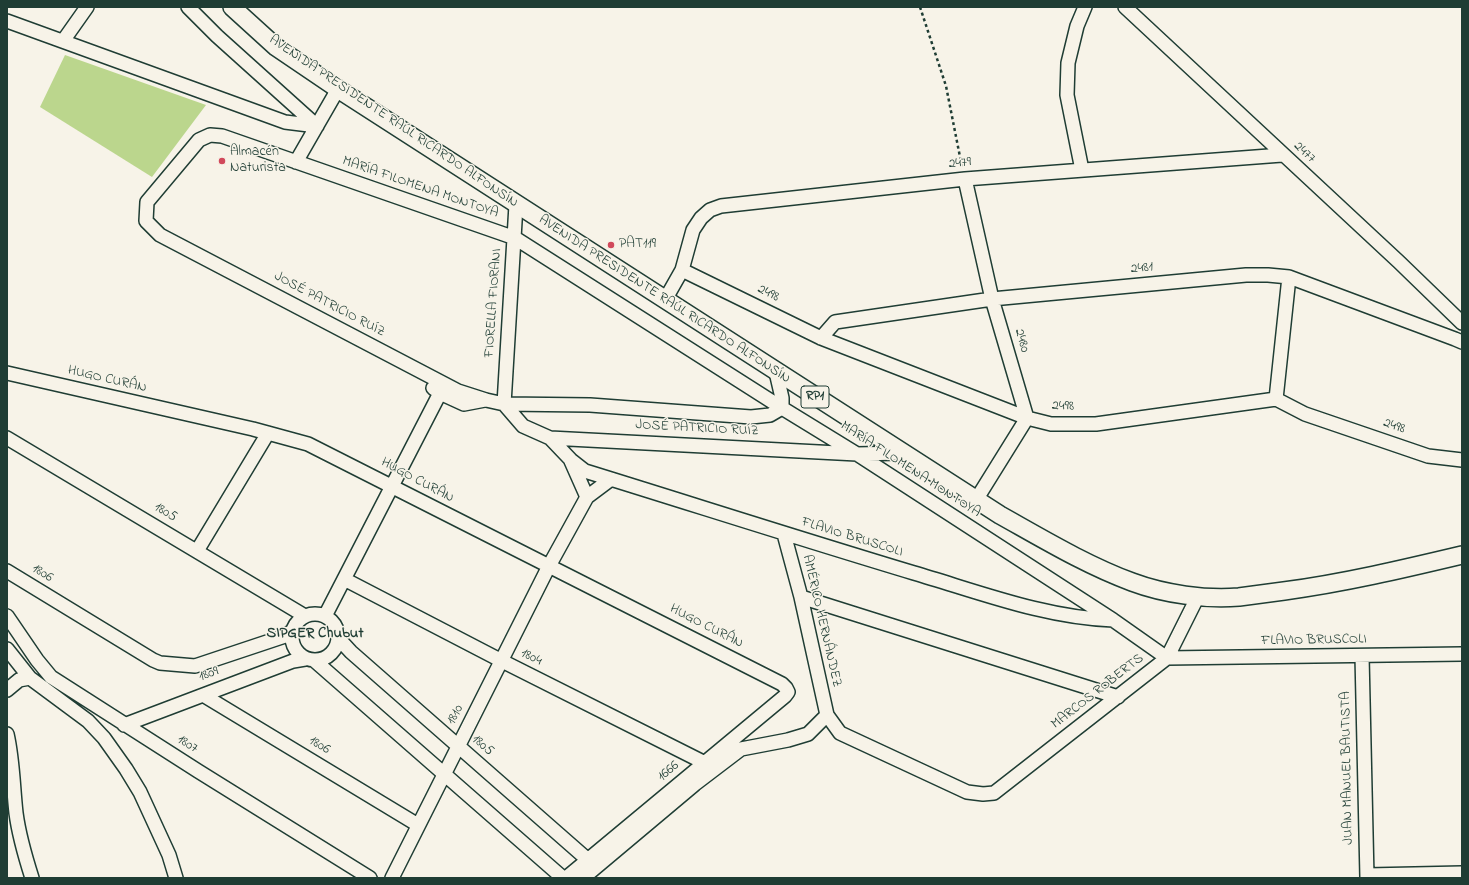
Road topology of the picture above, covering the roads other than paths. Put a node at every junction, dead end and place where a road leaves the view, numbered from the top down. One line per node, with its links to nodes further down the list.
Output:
1 (87, 7): 7 (street)
2 (188, 7): 9 (street)
3 (232, 7): 8 (main road, AVENIDA PRESIDENTE RAÚL RICARDO ALFONSÍN / RP1)
4 (1085, 7): 12 (street)
5 (1125, 7): 10 (street, 2477)
6 (7, 21): 7 (street)
7 (63, 42): 9 (street)
8 (338, 89): 9 (street); 14 (main road, AVENIDA PRESIDENTE RAÚL RICARDO ALFONSÍN / RP1)
9 (317, 126): 11 (street)
10 (1282, 155): 12 (street, 2479); 21 (street, 2477)
11 (296, 162): 15 (street, MARÍA FILOMENA MONTOYA); 16 (street, MARÍA FILOMENA MONTOYA)
12 (1082, 170): 13 (street, 2479)
13 (965, 179): 17 (street, 2479); 19 (street, 2480)
14 (516, 205): 16 (street, FIORELLA FIORANI); 20 (main road, AVENIDA PRESIDENTE RAÚL RICARDO ALFONSÍN / RP1)
15 (146, 221): 24 (street, JOSÉ PATRICIO RUÍZ)
16 (515, 238): 30 (street, FIORELLA FIORANI); 31 (street, MARÍA FILOMENA MONTOYA)
17 (682, 270): 20 (street, 2479); 22 (street, 2498)
18 (1289, 276): 19 (street, 2481); 23 (street, 2481); 28 (street)
19 (992, 299): 22 (street, 2481); 32 (street, 2480)
20 (665, 300): 25 (main road, AVENIDA PRESIDENTE RAÚL RICARDO ALFONSÍN / RP1)
21 (1462, 323)
22 (821, 338): 32 (street, 2498)
23 (1462, 342)
24 (412, 367): 27 (street); 29 (street, JOSÉ PATRICIO RUÍZ)
25 (776, 372): 31 (street); 36 (main road, AVENIDA PRESIDENTE RAÚL RICARDO ALFONSÍN / RP1)
26 (7, 373): 33 (street, HUGO CURÁN)
27 (440, 393): 29 (street); 41 (street)
28 (1276, 399): 32 (street, 2498); 39 (street, 2498)
29 (486, 400): 30 (street, JOSÉ PATRICIO RUÍZ)
30 (504, 404): 31 (street, JOSÉ PATRICIO RUÍZ); 35 (street, JOSÉ PATRICIO RUÍZ)
31 (782, 408): 37 (street, MARÍA FILOMENA MONTOYA)
32 (1027, 418): 43 (street)
33 (268, 433): 41 (street, HUGO CURÁN); 45 (street)
34 (7, 438): 45 (street, 1805)
35 (550, 438): 37 (street, JOSÉ PATRICIO RUÍZ); 38 (street)
36 (901, 453): 37 (street, JOSÉ PATRICIO RUÍZ); 43 (main road, AVENIDA PRESIDENTE RAÚL RICARDO ALFONSÍN / RP1)
37 (857, 454): 55 (street, MARÍA FILOMENA MONTOYA)
38 (571, 460): 40 (street, FLAVIO BRUSCOLI); 42 (street)
39 (1462, 460)
40 (610, 479): 42 (street); 44 (street, FLAVIO BRUSCOLI)
41 (392, 486): 47 (street, HUGO CURÁN); 49 (street)
42 (587, 497): 47 (street, 1810)
43 (976, 500): 50 (main road, AVENIDA PRESIDENTE RAÚL RICARDO ALFONSÍN / RP1)
44 (784, 534): 51 (street, AMÉRICO HERNÁNDEZ); 55 (street, FLAVIO BRUSCOLI)
45 (197, 551): 53 (street, 1805)
46 (1462, 555): 50 (main road, AVENIDA PRESIDENTE RAÚL RICARDO ALFONSÍN / RP1)
47 (549, 566): 63 (street, 1810); 66 (street, HUGO CURÁN)
48 (7, 571): 64 (street, 1806)
49 (344, 579): 54 (street); 63 (street, 1804)
50 (1198, 596): 61 (street, MARCOS ROBERTS)
51 (801, 597): 69 (street); 70 (street, AMÉRICO HERNÁNDEZ)
52 (7, 616): 71 (street, 1807)
53 (305, 616): 54 (street); 56 (street)
54 (325, 616): 57 (street)
55 (1114, 620): 61 (street, MARÍA FILOMENA MONTOYA)
56 (292, 631): 62 (street); 64 (street, 1809)
57 (339, 640): 62 (street); 73 (street, 1805)
58 (7, 649): 65 (street)
59 (1462, 654): 60 (street, FLAVIO BRUSCOLI)
60 (1362, 656): 61 (street, FLAVIO BRUSCOLI); 79 (street, JUAN MANUEL BAUTISTA)
61 (1167, 658): 69 (street, MARCOS ROBERTS)
62 (310, 660): 68 (street, 1809); 75 (street)
63 (502, 661): 73 (street, 1810); 74 (street, 1804)
64 (189, 666)
65 (30, 678): 67 (street); 81 (street)
66 (786, 688): 74 (street, 1666)
67 (7, 690)
68 (203, 694): 71 (street, 1809); 76 (street, 1806)
69 (1118, 696): 70 (street, MARCOS ROBERTS)
70 (826, 715): 85 (street)
71 (124, 725): 82 (street, 1807)
72 (7, 734): 80 (street)
73 (458, 746): 75 (street, 1810); 77 (street, 1805)
74 (705, 763): 77 (street, 1666)
75 (445, 773): 76 (street, 1810); 84 (street)
76 (418, 825): 83 (street, 1810)
77 (588, 860): 84 (street, 1666)
78 (1462, 873): 79 (street)
79 (1367, 877)
80 (32, 878)
81 (176, 878)
82 (370, 878)
83 (392, 878)
84 (565, 878)
85 (583, 878)

